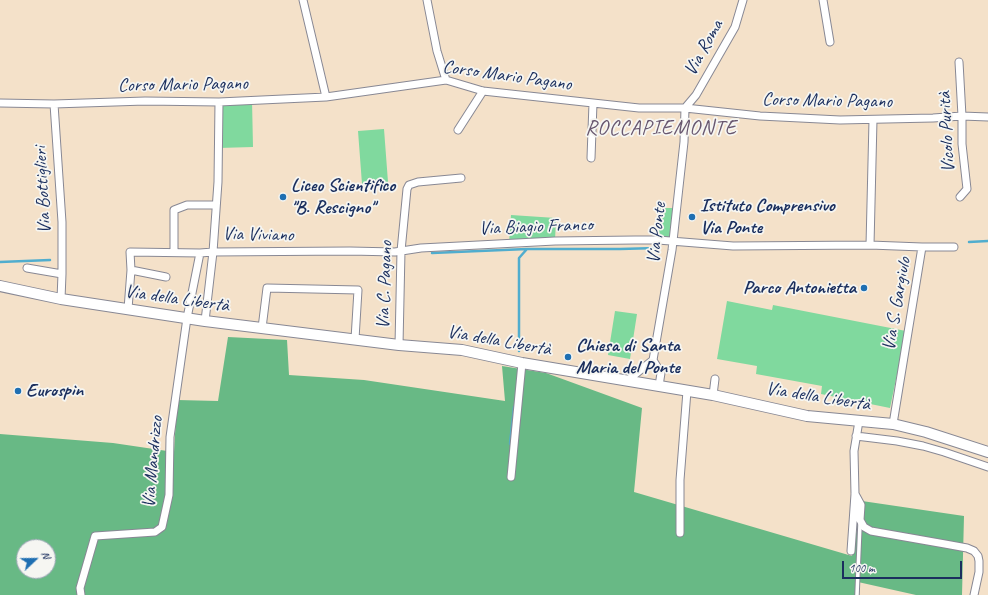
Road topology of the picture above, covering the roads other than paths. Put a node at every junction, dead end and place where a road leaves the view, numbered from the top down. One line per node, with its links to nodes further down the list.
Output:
1 (303, 0): 9 (street)
2 (743, 0): 14 (street, Via Roma)
3 (823, 0): 5 (street)
4 (428, 1): 7 (street)
5 (830, 42)
6 (959, 62): 15 (street, Vicolo Purità)
7 (446, 80): 8 (street, Corso Mario Pagano); 9 (street, Corso Mario Pagano)
8 (483, 91): 12 (street, Corso Mario Pagano); 18 (street)
9 (326, 97): 10 (street, Corso Mario Pagano)
10 (219, 102): 13 (street, Corso Mario Pagano); 22 (street, Via Viviano)
11 (0, 103): 13 (street, Corso Mario Pagano)
12 (593, 103): 14 (street, Corso Mario Pagano); 19 (street)
13 (54, 104): 33 (street, Via Bottiglieri)
14 (685, 108): 17 (street, Corso Mario Pagano); 23 (street, Via Ponte)
15 (962, 116): 16 (street, Corso Mario Pagano); 17 (street, Corso Mario Pagano); 21 (street, Vicolo Purità)
16 (988, 117)
17 (873, 120): 24 (street)
18 (458, 130)
19 (590, 158)
20 (461, 178): 29 (street, Via C. Pagano)
21 (960, 197)
22 (216, 205): 27 (street); 28 (street, Via Viviano)
23 (672, 242): 24 (street, Via S. Gargiulo); 29 (street, Via Biagio Franco); 43 (street, Via Ponte)
24 (870, 245): 25 (street, Via S. Gargiulo)
25 (922, 247): 26 (street); 53 (street, Via S. Gargiulo)
26 (954, 247)
27 (174, 252): 30 (street, Via Viviano); 32 (street, Via Viviano)
28 (213, 252): 29 (street, Via Viviano); 30 (street, Via Viviano); 39 (street)
29 (402, 252): 42 (street, Via C. Pagano)
30 (200, 253): 38 (street)
31 (27, 268): 33 (street)
32 (131, 270): 34 (street); 37 (street, Via Viviano)
33 (62, 274): 36 (street, Via Bottiglieri)
34 (166, 277)
35 (0, 286): 36 (main road, Via della Libertà)
36 (61, 299): 37 (main road, Via della Libertà)
37 (128, 310): 38 (main road, Via della Libertà)
38 (187, 318): 39 (main road, Via della Libertà); 62 (street, Via Mandrizzo)
39 (205, 321): 40 (main road, Via della Libertà)
40 (262, 328): 41 (main road, Via della Libertà); 41 (street)
41 (355, 339): 42 (main road, Via della Libertà)
42 (399, 345): 44 (main road, Via della Libertà)
43 (653, 360): 45 (street); 49 (street)
44 (522, 363): 47 (main road, Via della Libertà); 57 (street)
45 (642, 370): 47 (street); 48 (street)
46 (715, 379): 51 (street)
47 (628, 380): 48 (main road, Via della Libertà)
48 (640, 383): 49 (main road, Via della Libertà)
49 (659, 386): 50 (main road, Via della Libertà)
50 (687, 391): 51 (main road, Via della Libertà); 60 (street)
51 (713, 395): 52 (main road, Via della Libertà)
52 (859, 421): 53 (main road, Via della Libertà); 54 (street)
53 (893, 424): 55 (main road, Via della Libertà)
54 (856, 436): 56 (street); 58 (street)
55 (988, 452)
56 (988, 467)
57 (511, 477)
58 (855, 494): 59 (street); 61 (street)
59 (860, 520): 63 (lane); 64 (street)
60 (680, 533)
61 (851, 551)
62 (80, 595)
63 (857, 595)
64 (974, 595)

